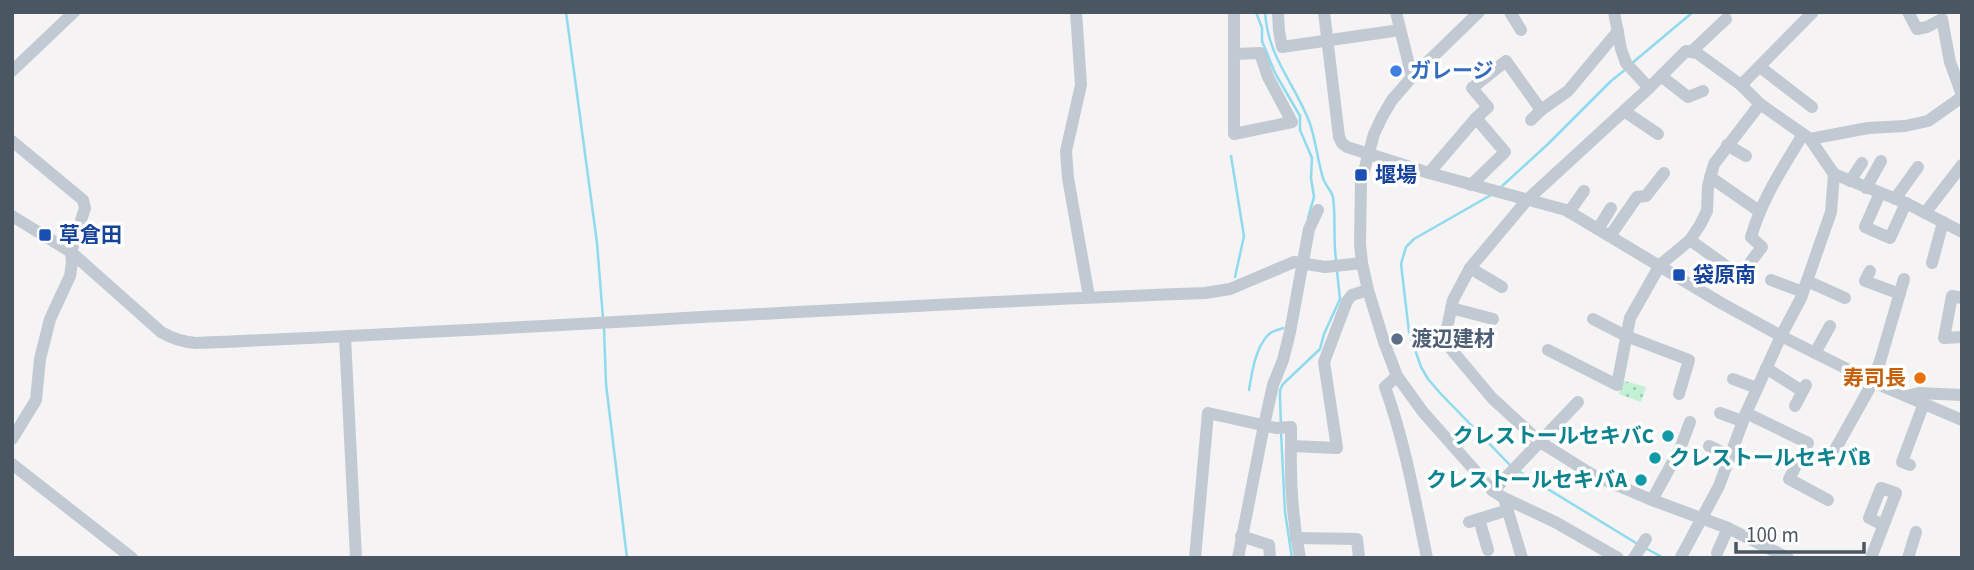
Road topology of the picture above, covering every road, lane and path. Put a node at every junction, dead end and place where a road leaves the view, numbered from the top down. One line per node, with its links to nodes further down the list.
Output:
1 (75, 12): 20 (street)
2 (1076, 12): 78 (street)
3 (1234, 12): 18 (street)
4 (1278, 12): 16 (street)
5 (1324, 12): 16 (street)
6 (1396, 12): 13 (street)
7 (1479, 12): 22 (street)
8 (1510, 12): 14 (street)
9 (1614, 12): 15 (street)
10 (1813, 12): 19 (street)
11 (1908, 12): 26 (street)
12 (1726, 19): 17 (street)
13 (1400, 30): 16 (street); 22 (street)
14 (1521, 30)
15 (1618, 31): 24 (street); 29 (street)
16 (1327, 42): 37 (street)
17 (1691, 52): 21 (street); 23 (street)
18 (1234, 54): 18 (street)
19 (1760, 67): 23 (street); 28 (street)
20 (12, 71)
21 (1661, 76): 24 (street); 25 (street)
22 (1412, 77): 37 (street)
23 (1741, 85): 27 (street)
24 (1649, 88): 30 (street)
25 (1703, 91)
26 (1962, 96): 34 (street)
27 (1760, 104): 34 (street); 36 (street)
28 (1812, 107)
29 (1541, 110): 31 (street); 32 (street)
30 (1624, 111): 33 (street); 52 (street)
31 (1476, 118): 43 (street); 48 (street)
32 (1531, 120)
33 (1658, 134)
34 (1807, 136): 45 (street); 56 (street)
35 (12, 141): 65 (street)
36 (1727, 145): 38 (street); 46 (street)
37 (1368, 154): 43 (street); 68 (street)
38 (1746, 156)
39 (1881, 161): 49 (street)
40 (1862, 163): 47 (street)
41 (1962, 164): 58 (street)
42 (1918, 167): 53 (street)
43 (1429, 173): 48 (street)
44 (1664, 173): 63 (street)
45 (1834, 174): 47 (street); 74 (street)
46 (1710, 177): 56 (street); 64 (street)
47 (1850, 181): 49 (street)
48 (1471, 185): 52 (street)
49 (1866, 188): 51 (street)
50 (1584, 191): 57 (street)
51 (1880, 193): 53 (street); 53 (street)
52 (1527, 200): 57 (street); 70 (street)
53 (1901, 201): 58 (street)
54 (1611, 208): 61 (street)
55 (1318, 210): 66 (street)
56 (1759, 211): 64 (street)
57 (1569, 212): 61 (street)
58 (1925, 213): 60 (street)
59 (12, 216): 65 (street)
60 (1943, 222): 62 (street); 67 (street)
61 (1598, 229): 63 (street)
62 (1962, 232)
63 (1610, 236): 69 (street)
64 (1689, 240): 69 (street)
65 (71, 252): 87 (street); 107 (street)
66 (1303, 263): 68 (street); 78 (street); 106 (street)
67 (1931, 263)
68 (1362, 264): 76 (street)
69 (1660, 265): 85 (street); 86 (street)
70 (1470, 268): 75 (street); 81 (street)
71 (1870, 271): 77 (street)
72 (1904, 279): 77 (street)
73 (1771, 280): 74 (street)
74 (1805, 286): 79 (street); 86 (street)
75 (1502, 287)
76 (1368, 290): 92 (street); 109 (street)
77 (1900, 294): 94 (street)
78 (1089, 298): 87 (street)
79 (1844, 298)
80 (1962, 298): 88 (street)
81 (1451, 308): 82 (street); 108 (street)
82 (1493, 319)
83 (1593, 319): 85 (street)
84 (1830, 326): 90 (street)
85 (1626, 336): 89 (street); 96 (street)
86 (1781, 336): 90 (street); 91 (street)
87 (345, 337): 132 (street)
88 (1962, 337)
89 (1548, 350)
90 (1815, 353): 94 (street)
91 (1766, 368): 95 (street); 101 (street)
92 (1397, 376): 115 (street); 138 (street)
93 (1733, 379): 95 (street)
94 (1872, 382): 98 (street); 111 (street)
95 (1757, 388): 103 (street)
96 (1679, 394)
97 (1962, 395): 98 (street)
98 (1907, 396): 100 (street)
99 (1578, 402): 108 (street)
100 (1924, 403): 104 (street); 113 (street)
101 (1795, 407)
102 (1720, 413): 103 (street)
103 (1744, 417): 112 (street); 117 (street)
104 (1962, 420)
105 (1690, 422): 116 (street)
106 (1275, 427): 109 (street); 122 (street); 133 (street)
107 (12, 439)
108 (1540, 442): 115 (street); 116 (street)
109 (1291, 446): 123 (street)
110 (1709, 446): 112 (street)
111 (1836, 448)
112 (1730, 456): 118 (street)
113 (1902, 462)
114 (12, 464): 131 (street)
115 (1502, 499): 126 (street); 139 (street); 140 (street)
116 (1652, 500): 118 (street)
117 (1828, 500)
118 (1703, 518): 120 (street); 130 (street)
119 (1883, 525): 142 (street)
120 (1728, 528): 125 (street); 127 (street)
121 (1916, 532): 143 (street)
122 (1241, 536): 134 (street); 135 (street)
123 (1296, 538): 136 (street); 137 (street)
124 (1646, 539): 128 (street)
125 (1762, 545): 129 (street); 141 (street)
126 (1488, 550)
127 (1717, 553)
128 (1636, 555)
129 (1782, 556)
130 (1681, 557)
131 (132, 558)
132 (356, 558)
133 (1195, 558)
134 (1238, 558)
135 (1270, 558)
136 (1300, 558)
137 (1359, 558)
138 (1427, 558)
139 (1522, 558)
140 (1618, 558)
141 (1757, 558)
142 (1871, 558)
143 (1908, 558)

